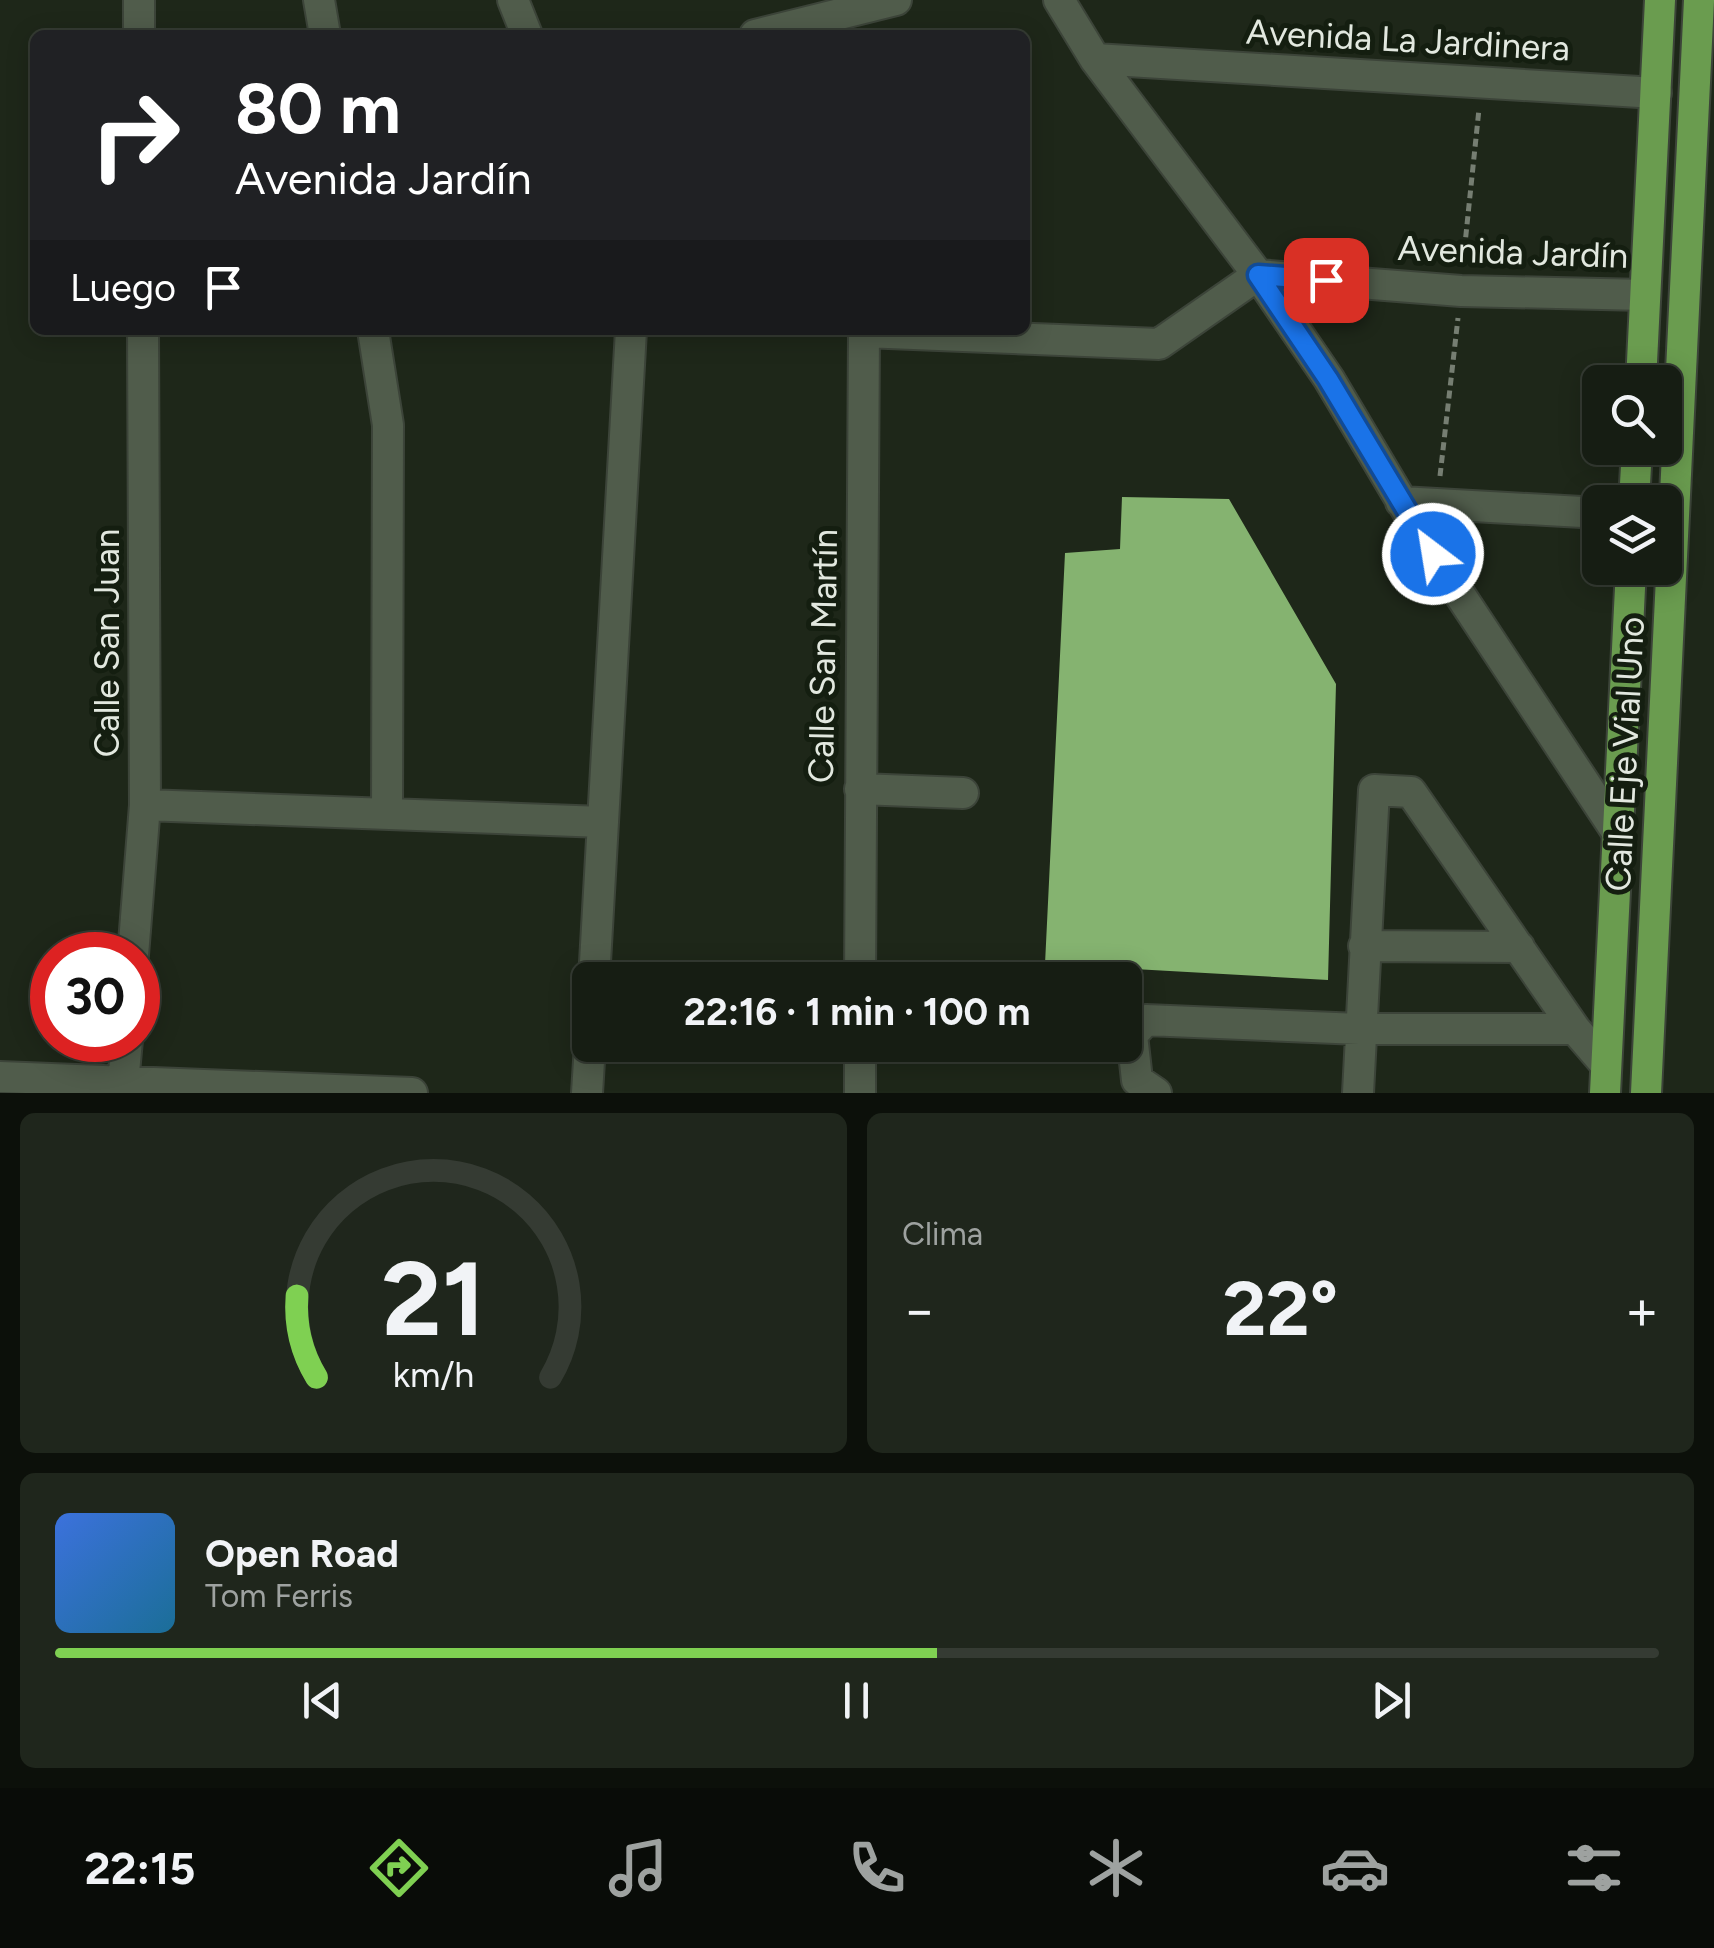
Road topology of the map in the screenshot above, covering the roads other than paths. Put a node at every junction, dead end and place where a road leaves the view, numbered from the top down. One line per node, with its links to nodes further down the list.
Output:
1 (138, 0): 8 (street)
2 (319, 0): 9 (street)
3 (512, 0): 10 (street)
4 (896, 0): 11 (street)
5 (1059, 0): 12 (street)
6 (1660, 0): 13 (main road)
7 (1699, 0): 49 (main road, Calle Eje Vial Uno)
8 (139, 30)
9 (324, 30)
10 (525, 30)
11 (775, 30)
12 (1095, 60): 13 (street, Avenida La Jardinera); 14 (street)
13 (1656, 92): 15 (main road)
14 (1258, 275): 15 (street, Avenida Jardín); 20 (street); 22 (street)
15 (1646, 295): 21 (main road)
16 (143, 335): 27 (street, Calle San Juan)
17 (373, 335): 28 (street)
18 (631, 335): 29 (street)
19 (864, 335): 25 (street, Calle San Martín)
20 (938, 335)
21 (1642, 365)
22 (1401, 502): 23 (street); 30 (street)
23 (1582, 511)
24 (1630, 585): 30 (main road, Calle Eje Vial Uno)
25 (860, 789): 26 (street); 35 (street, Calle San Martín)
26 (963, 793)
27 (145, 805): 28 (street); 31 (street, Calle San Juan)
28 (387, 814): 29 (street)
29 (603, 822): 34 (street)
30 (1617, 832): 42 (main road, Calle Eje Vial Uno)
31 (136, 932)
32 (1364, 946): 33 (street); 33 (street); 36 (street)
33 (1519, 947): 37 (street)
34 (595, 962)
35 (860, 962)
36 (1359, 1029): 37 (street); 47 (street); 48 (street)
37 (1575, 1029): 42 (street)
38 (125, 1062): 43 (street)
39 (589, 1062): 45 (street)
40 (860, 1062): 46 (street)
41 (0, 1077): 43 (street)
42 (1605, 1079)
43 (123, 1083): 44 (street)
44 (412, 1093)
45 (587, 1093)
46 (860, 1093)
47 (1156, 1093)
48 (1358, 1093)
49 (1646, 1093)

